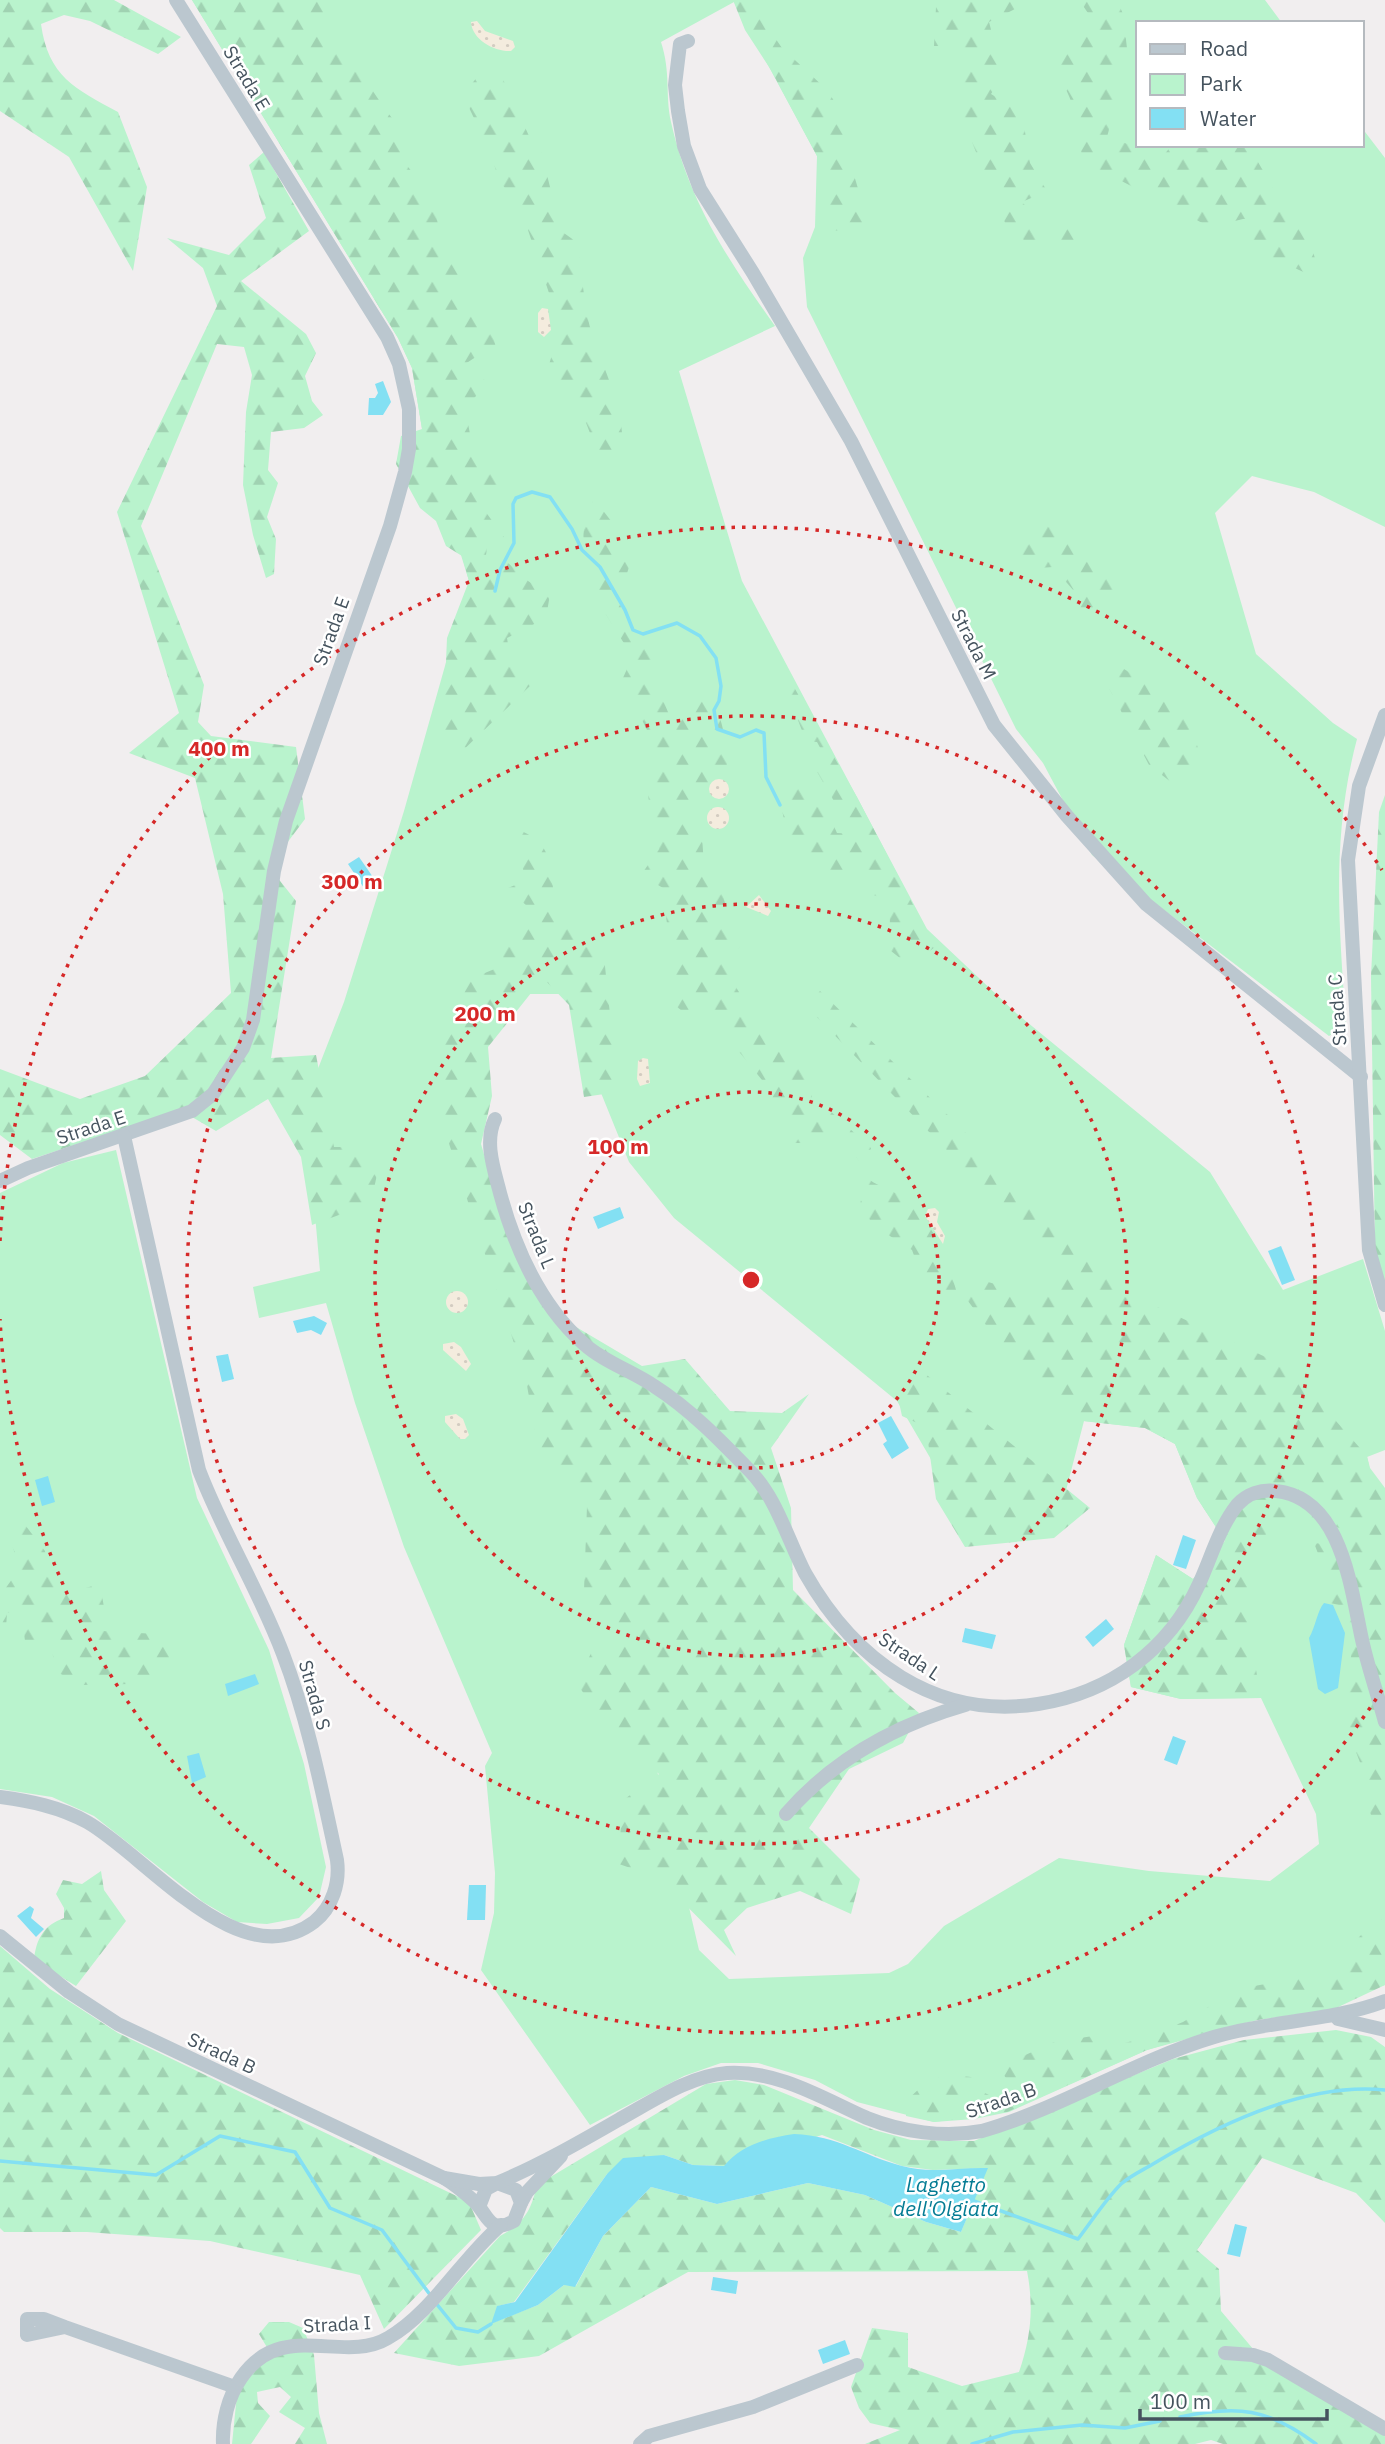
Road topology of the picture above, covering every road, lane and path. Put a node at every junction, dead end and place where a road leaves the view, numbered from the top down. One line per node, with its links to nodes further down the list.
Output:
1 (176, 0): 6 (street, Strada E)
2 (688, 41): 4 (street, Strada M)
3 (1385, 715): 4 (street, Strada C)
4 (1360, 1077): 8 (street, Strada C)
5 (495, 1119): 9 (street, Strada L)
6 (124, 1136): 7 (street, Strada E); 11 (street, Strada S)
7 (0, 1181)
8 (1385, 1305)
9 (969, 1704): 10 (street, Strada L); 12 (street)
10 (1385, 1722)
11 (0, 1797)
12 (786, 1814)
13 (0, 1936): 18 (street, Strada B)
14 (1385, 2003): 15 (street, Strada B); 16 (street)
15 (1329, 2017): 16 (street, Strada B); 17 (street, Strada B)
16 (1385, 2028)
17 (572, 2145): 19 (street, Strada B); 20 (street, Strada B)
18 (444, 2178): 19 (street, Strada B); 21 (street, Strada B)
19 (498, 2183): 20 (street); 21 (street)
20 (522, 2203): 22 (street)
21 (480, 2210): 22 (street); 23 (street)
22 (501, 2225): 23 (street, Strada I)
23 (477, 2246): 27 (street, Strada I)
24 (65, 2327): 27 (street)
25 (1225, 2353): 28 (street)
26 (857, 2365): 30 (street)
27 (235, 2387): 29 (street, Strada I)
28 (1385, 2429)
29 (223, 2444)
30 (640, 2444)

